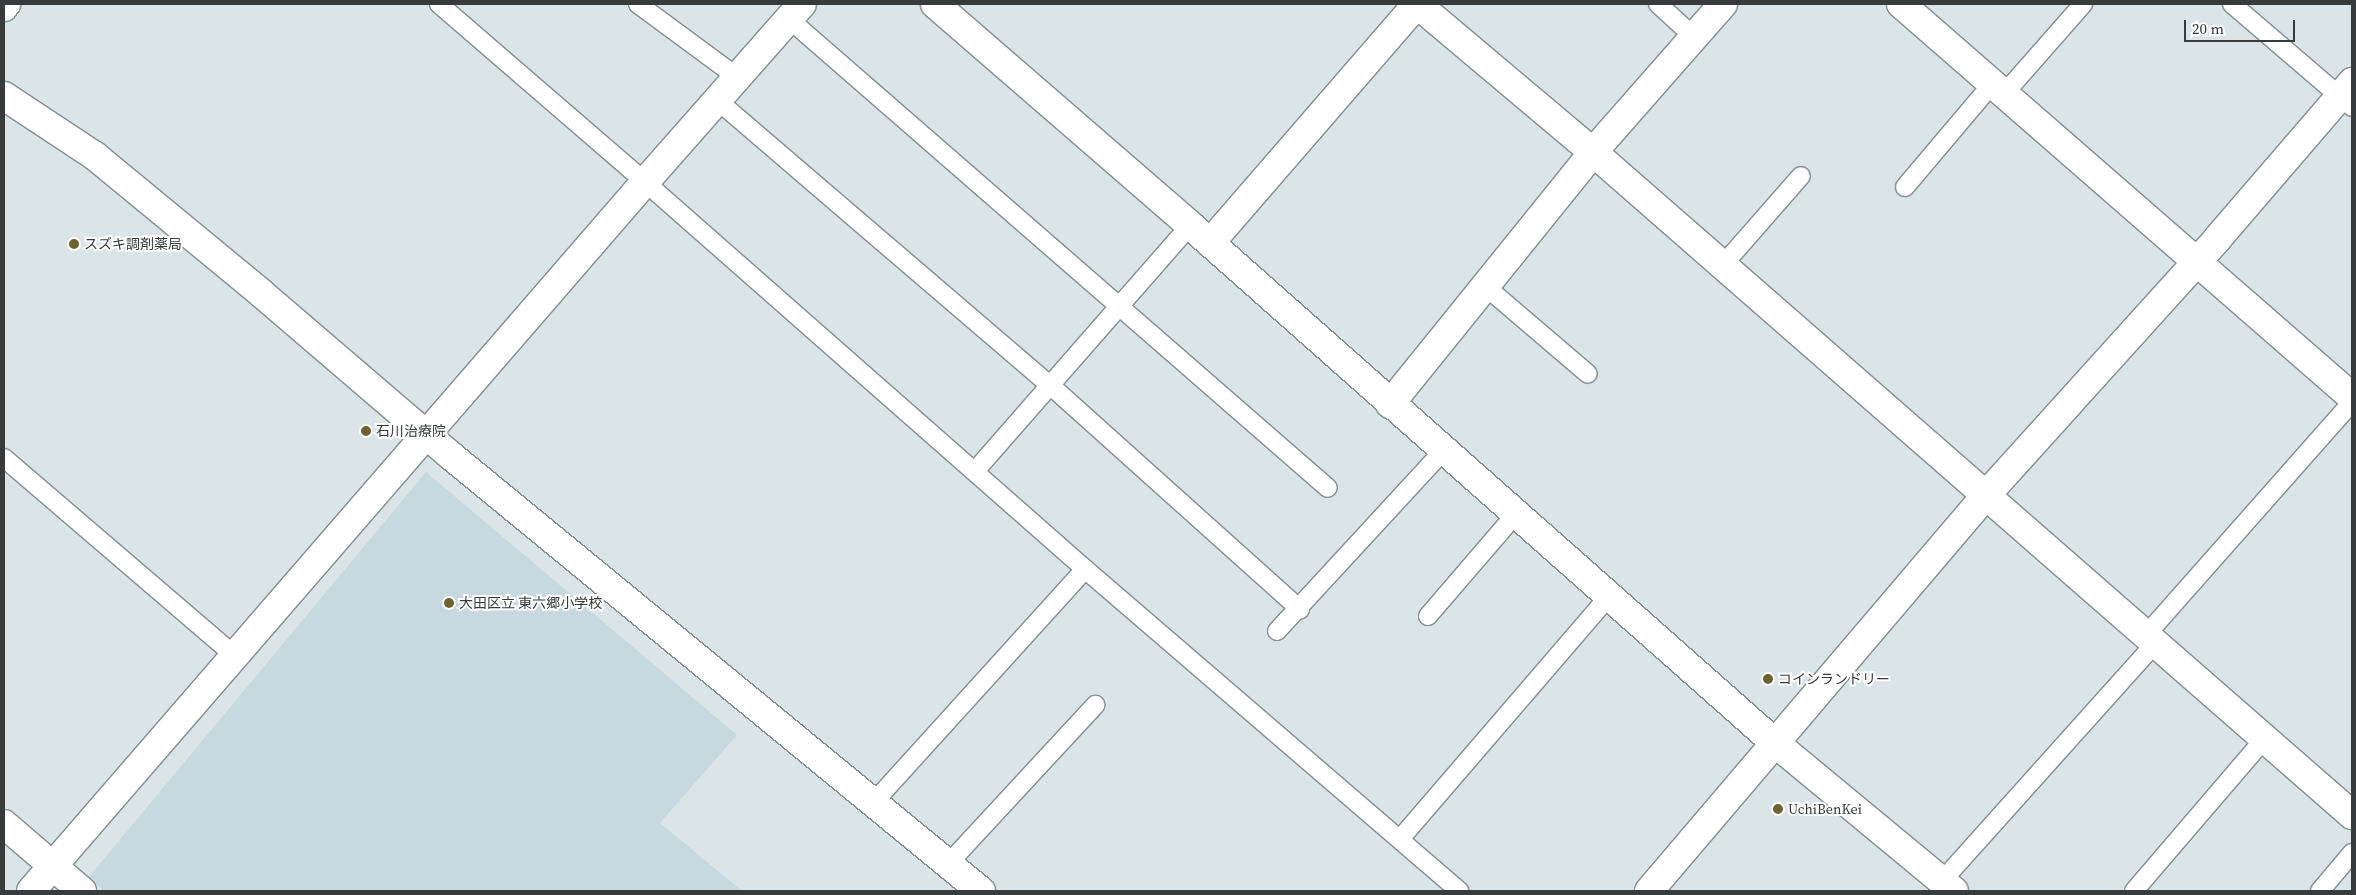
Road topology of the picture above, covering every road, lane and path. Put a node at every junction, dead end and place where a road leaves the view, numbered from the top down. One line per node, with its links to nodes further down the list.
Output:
1 (6, 4): 11 (main road)
2 (439, 4): 21 (lane)
3 (638, 4): 14 (lane)
4 (934, 4): 23 (main road)
5 (1417, 4): 19 (main road); 24 (main road)
6 (1658, 4): 13 (lane)
7 (1723, 4): 13 (main road)
8 (1901, 4): 15 (main road)
9 (2083, 4): 15 (lane)
10 (2232, 4): 16 (lane)
11 (4, 7)
12 (796, 11): 14 (main road); 28 (lane)
13 (1694, 36): 19 (main road)
14 (737, 77): 18 (main road)
15 (1998, 89): 22 (lane); 25 (main road)
16 (2348, 95): 25 (main road)
17 (4, 96): 34 (main road)
18 (717, 100): 21 (main road); 30 (lane)
19 (1593, 152): 26 (main road); 27 (main road)
20 (1801, 176): 26 (lane)
21 (645, 182): 34 (main road); 37 (lane)
22 (1905, 186)
23 (1190, 225): 24 (main road); 28 (lane)
24 (1210, 243): 33 (main road)
25 (2197, 262): 31 (main road); 39 (main road)
26 (1723, 265): 39 (main road)
27 (1485, 286): 29 (lane); 33 (main road)
28 (1119, 306): 30 (lane); 38 (lane)
29 (1588, 374)
30 (1050, 385): 37 (lane); 43 (lane)
31 (2352, 397)
32 (2352, 402): 46 (lane)
33 (1390, 404): 35 (main road)
34 (426, 435): 47 (main road); 51 (main road)
35 (1443, 451): 40 (main road); 43 (lane)
36 (4, 458): 47 (lane)
37 (974, 471): 41 (lane)
38 (1328, 488)
39 (1987, 494): 46 (main road); 50 (main road)
40 (1515, 515): 42 (main road); 44 (lane)
41 (1086, 569): 51 (lane); 54 (lane)
42 (1608, 597): 50 (main road); 54 (lane)
43 (1300, 609): 45 (lane)
44 (1428, 616)
45 (1277, 631)
46 (2150, 640): 49 (main road); 58 (lane)
47 (235, 656): 57 (main road)
48 (1095, 705): 56 (lane)
49 (2265, 738): 52 (main road); 64 (lane)
50 (1774, 743): 58 (main road); 63 (main road)
51 (874, 802): 56 (main road)
52 (2352, 815)
53 (4, 824): 57 (main road)
54 (1400, 839): 62 (lane)
55 (2352, 853): 65 (lane)
56 (948, 864): 61 (main road)
57 (53, 866): 59 (main road); 60 (main road)
58 (1948, 886)
59 (31, 891)
60 (82, 891)
61 (981, 891)
62 (1459, 891)
63 (1649, 891)
64 (2134, 891)
65 (2320, 891)

